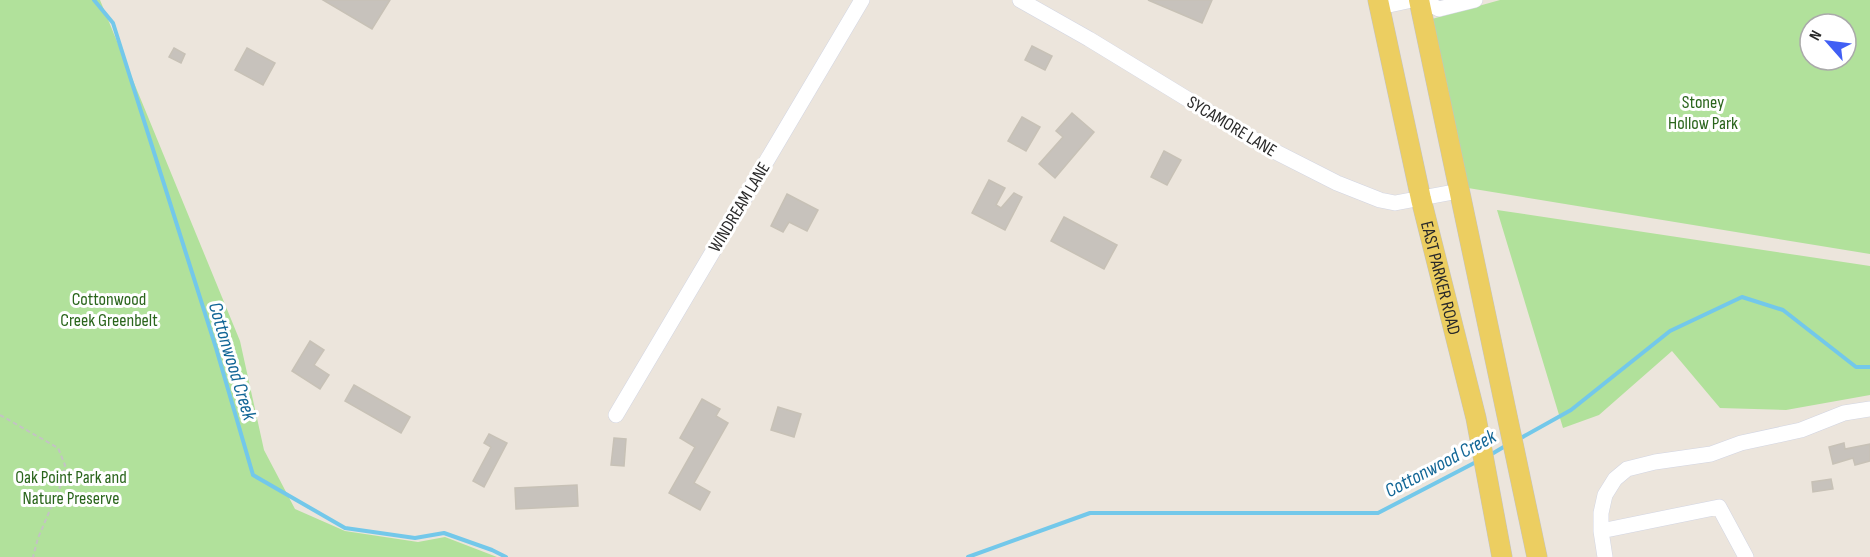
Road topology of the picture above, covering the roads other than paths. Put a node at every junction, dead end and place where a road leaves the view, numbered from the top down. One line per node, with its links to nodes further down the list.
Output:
1 (862, 0): 10 (street, WINDREAM LANE)
2 (1020, 0): 8 (street, SYCAMORE LANE)
3 (1412, 0): 6 (street)
4 (1420, 0): 5 (street); 7 (main road, EAST PARKER ROAD)
5 (1475, 0)
6 (1379, 4): 8 (main road, EAST PARKER ROAD)
7 (1459, 191): 8 (street, SYCAMORE LANE); 13 (main road, EAST PARKER ROAD)
8 (1421, 199): 12 (main road, EAST PARKER ROAD)
9 (1870, 409): 11 (street)
10 (616, 415)
11 (1601, 531): 14 (street); 15 (street)
12 (1502, 557)
13 (1537, 557)
14 (1605, 557)
15 (1746, 557)

